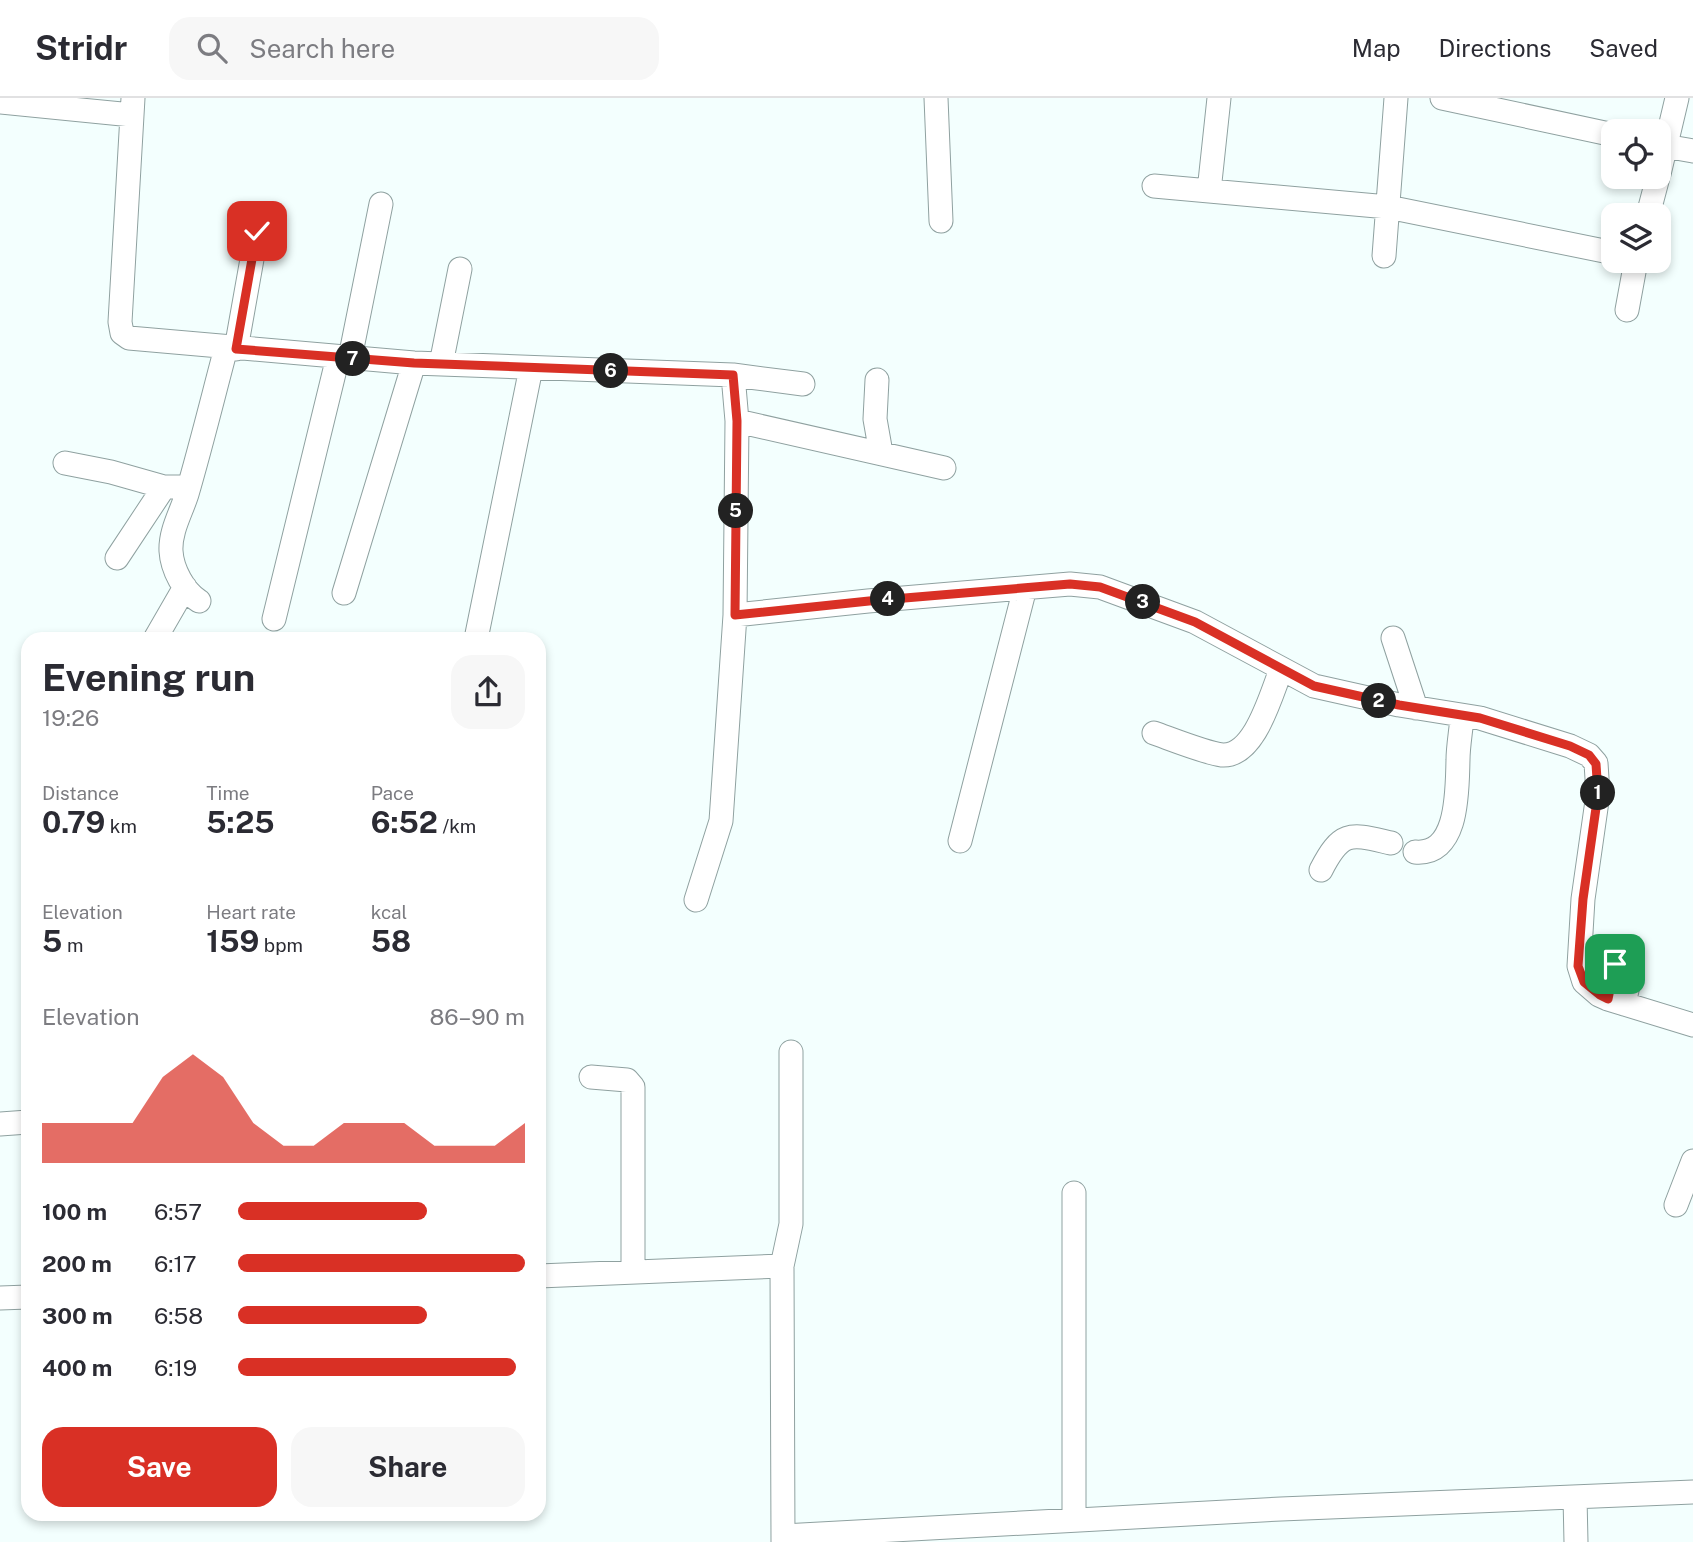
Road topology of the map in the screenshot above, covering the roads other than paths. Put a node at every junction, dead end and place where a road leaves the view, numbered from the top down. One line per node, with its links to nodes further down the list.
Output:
1 (936, 98): 16 (street)
2 (1219, 98): 13 (street)
3 (1396, 98): 15 (street)
4 (1442, 98): 9 (street)
5 (1677, 98): 8 (street)
6 (0, 102): 7 (street)
7 (133, 106): 23 (street)
8 (1671, 119)
9 (1601, 132)
10 (1671, 147): 11 (street)
11 (1693, 151)
12 (1154, 186): 13 (street)
13 (1209, 191): 15 (street)
14 (381, 204): 24 (street)
15 (1388, 207): 18 (street); 19 (street)
16 (941, 221)
17 (257, 231): 23 (street)
18 (1601, 250)
19 (1384, 256)
20 (460, 269): 26 (street)
21 (1634, 273): 22 (street)
22 (1626, 310)
23 (231, 349): 24 (street); 36 (street)
24 (344, 358): 25 (street); 41 (street)
25 (414, 363): 26 (street); 39 (street)
26 (441, 364): 27 (street)
27 (531, 368): 28 (street); 43 (street)
28 (733, 375): 30 (street); 31 (street)
29 (877, 380): 32 (street)
30 (803, 384)
31 (737, 421): 32 (street); 40 (street)
32 (881, 453): 34 (street)
33 (65, 463): 35 (street)
34 (943, 468)
35 (164, 487): 36 (street); 37 (street)
36 (188, 487): 42 (street)
37 (117, 558)
38 (1025, 589): 40 (street); 45 (street); 49 (street)
39 (344, 593)
40 (735, 615): 53 (street)
41 (274, 619)
42 (161, 632)
43 (477, 632)
44 (1393, 638): 46 (street)
45 (1281, 670): 46 (street); 48 (street)
46 (1416, 708): 47 (street)
47 (1462, 717): 51 (street); 55 (street)
48 (1154, 733)
49 (960, 841)
50 (1391, 843): 52 (street)
51 (1415, 852)
52 (1321, 870)
53 (696, 900)
54 (1624, 965): 55 (street)
55 (1616, 1001): 56 (street)
56 (1693, 1025)
57 (791, 1052): 64 (street)
58 (591, 1077): 65 (street)
59 (21, 1122): 60 (street)
60 (0, 1124)
61 (1693, 1161): 63 (street)
62 (1074, 1193): 71 (street)
63 (1676, 1205)
64 (782, 1266): 65 (street); 72 (street)
65 (633, 1272): 66 (street)
66 (546, 1276)
67 (21, 1297): 68 (street)
68 (0, 1298)
69 (1693, 1492): 70 (street)
70 (1575, 1497): 71 (street); 73 (street)
71 (1073, 1520): 72 (street)
72 (783, 1539)
73 (1576, 1542)

